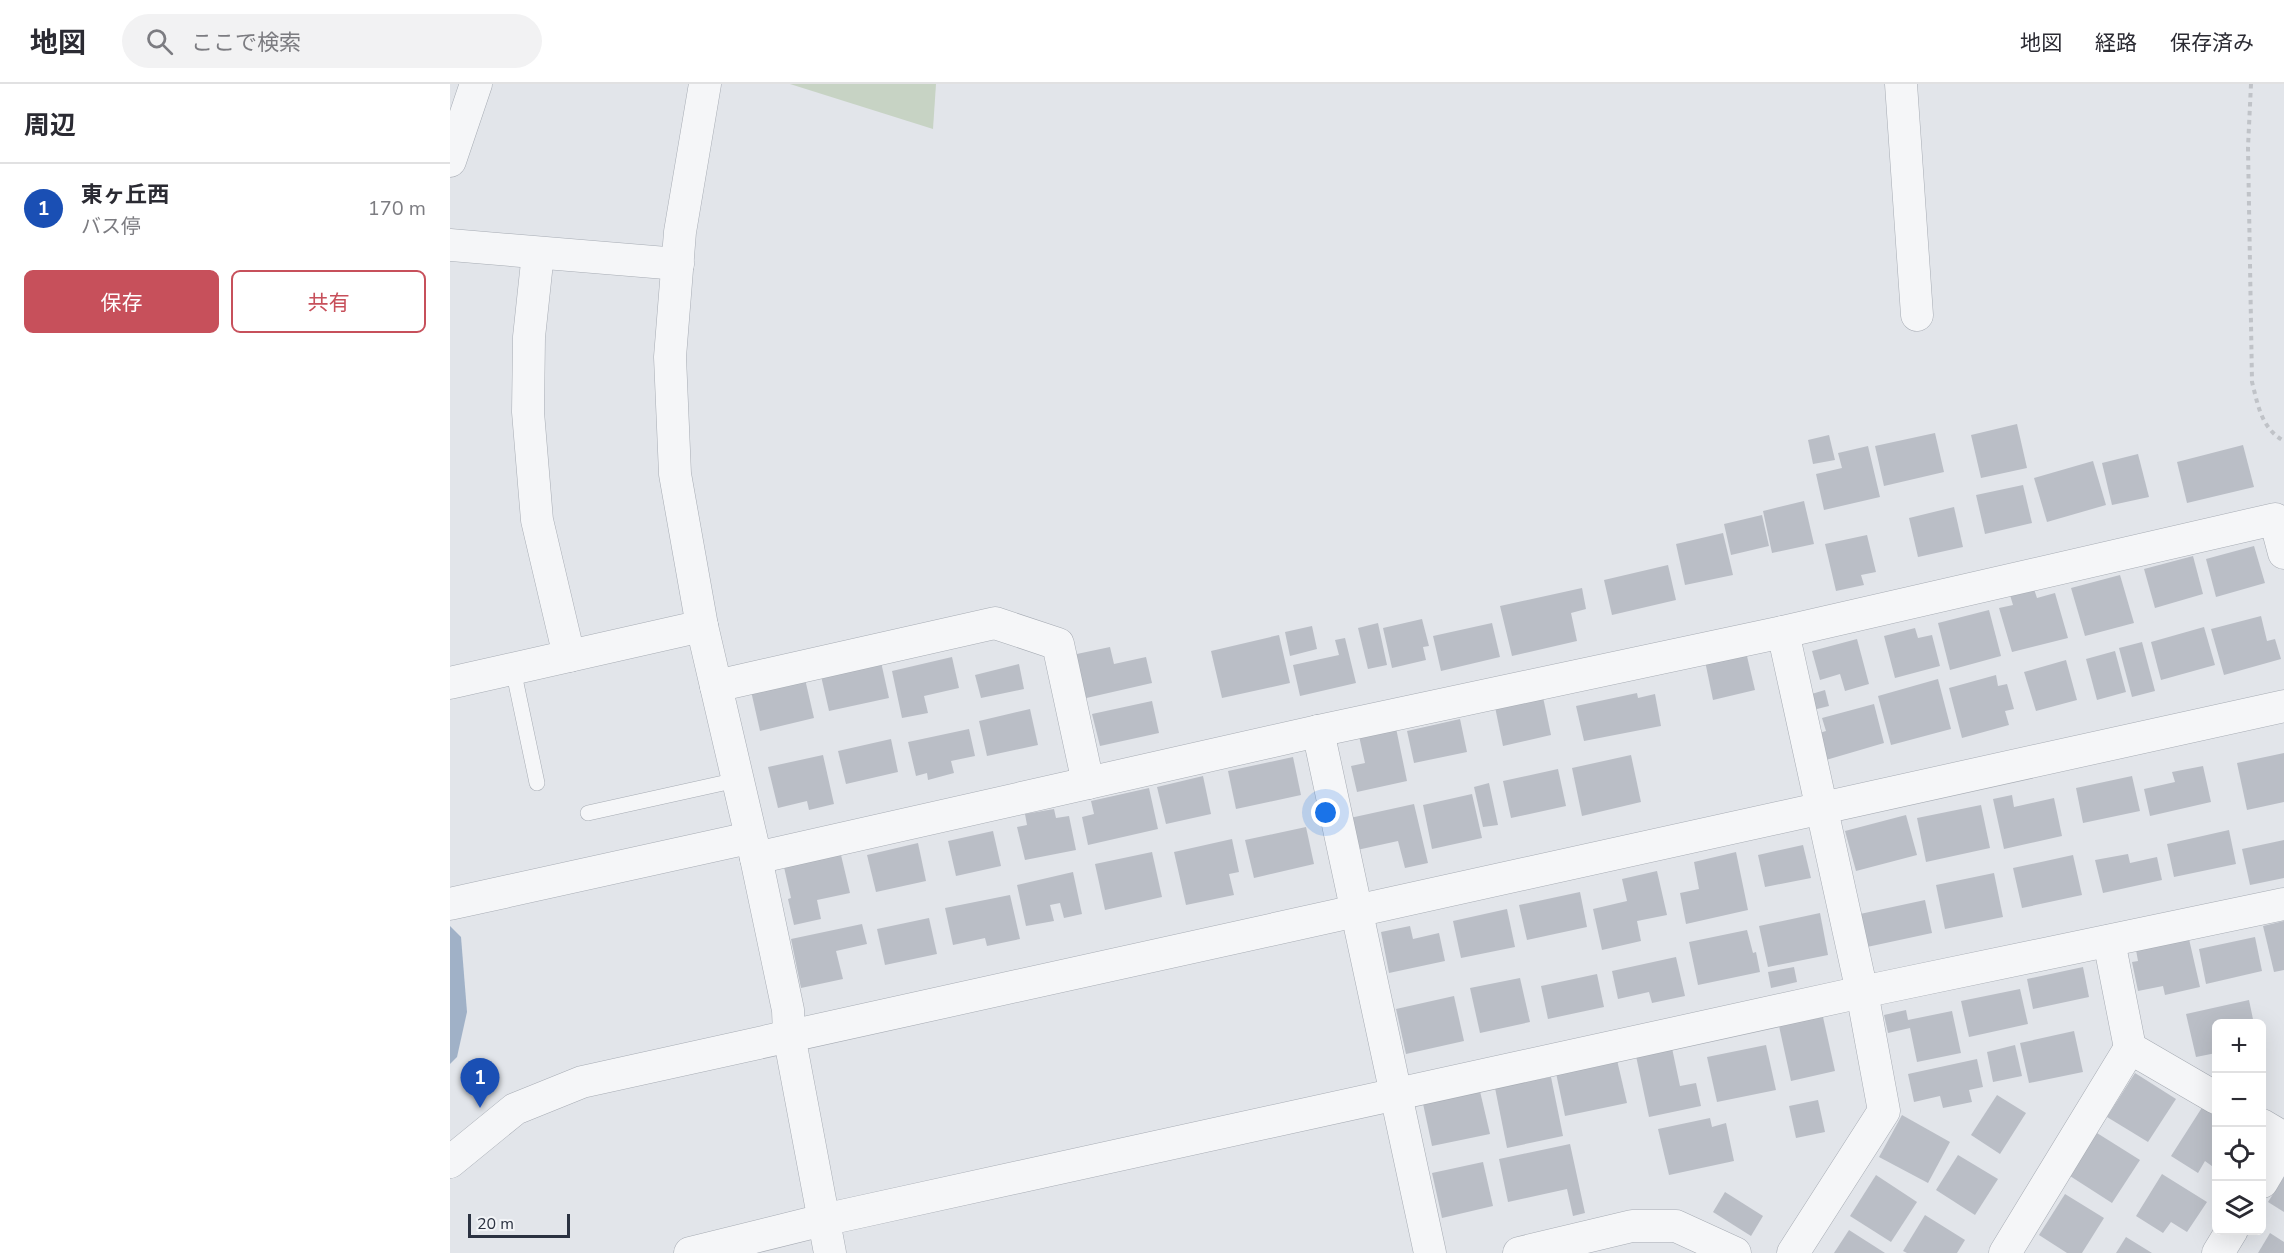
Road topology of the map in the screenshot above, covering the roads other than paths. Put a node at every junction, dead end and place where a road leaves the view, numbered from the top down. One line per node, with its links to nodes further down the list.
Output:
1 (476, 84): 4 (street)
2 (705, 84): 7 (street)
3 (1901, 84): 8 (street)
4 (450, 161)
5 (450, 245): 6 (street)
6 (538, 253): 7 (street); 12 (street)
7 (678, 264): 10 (street)
8 (1917, 315)
9 (2284, 553): 11 (street)
10 (702, 626): 12 (street); 15 (street)
11 (1783, 632): 17 (street); 21 (street)
12 (569, 656): 13 (street)
13 (513, 669): 14 (street); 19 (lane)
14 (450, 682)
15 (716, 686): 18 (street); 20 (street)
16 (2284, 706): 21 (street)
17 (1318, 731): 20 (street); 26 (street)
18 (737, 780): 22 (lane); 23 (street)
19 (537, 783)
20 (1088, 783): 23 (street)
21 (1821, 809): 26 (street); 28 (street)
22 (588, 813)
23 (752, 848): 24 (street); 29 (street)
24 (450, 904)
25 (2284, 904): 27 (street)
26 (1355, 910): 29 (street); 32 (street)
27 (2109, 941): 28 (street); 30 (street)
28 (1862, 992): 32 (street); 45 (street)
29 (789, 1035): 36 (street); 38 (street)
30 (2130, 1048): 31 (street); 46 (street)
31 (2212, 1095)
32 (1395, 1096): 38 (street); 42 (street)
33 (2265, 1127): 34 (street)
34 (2284, 1138)
35 (2284, 1145): 37 (street)
36 (450, 1162)
37 (2263, 1181)
38 (823, 1220): 40 (street); 41 (street)
39 (2229, 1235): 47 (street)
40 (690, 1253)
41 (830, 1253)
42 (1430, 1253)
43 (1519, 1253): 44 (street)
44 (1736, 1253)
45 (1793, 1253)
46 (2005, 1253)
47 (2218, 1253)

